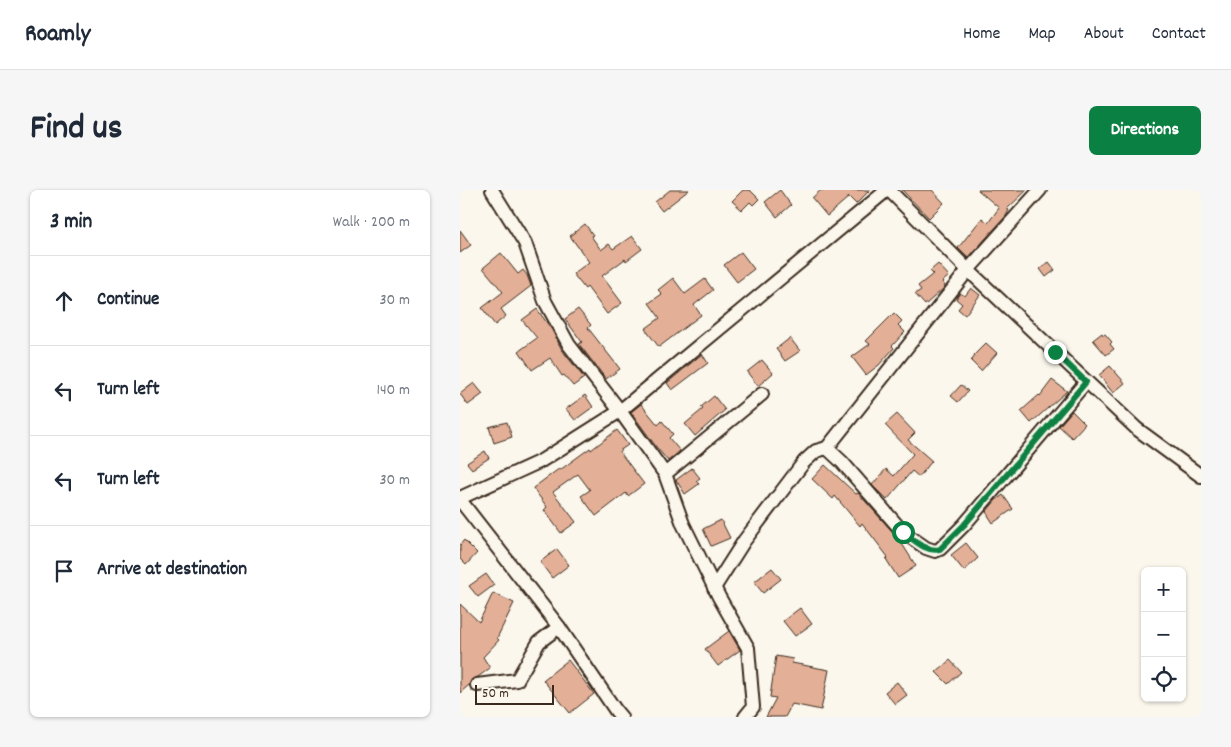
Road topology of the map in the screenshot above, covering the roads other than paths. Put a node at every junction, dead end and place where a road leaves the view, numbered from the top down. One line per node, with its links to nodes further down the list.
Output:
1 (492, 190): 7 (street)
2 (888, 190): 4 (street); 7 (street)
3 (1040, 190): 4 (street)
4 (968, 270): 5 (street); 8 (street)
5 (1086, 382): 8 (street); 10 (street)
6 (762, 394): 9 (street)
7 (620, 411): 9 (street); 11 (street)
8 (826, 448): 12 (street)
9 (666, 474): 12 (street)
10 (1201, 476)
11 (460, 499): 13 (street)
12 (714, 588): 16 (street)
13 (559, 627): 14 (street); 15 (street)
14 (477, 685)
15 (621, 717)
16 (745, 717)

